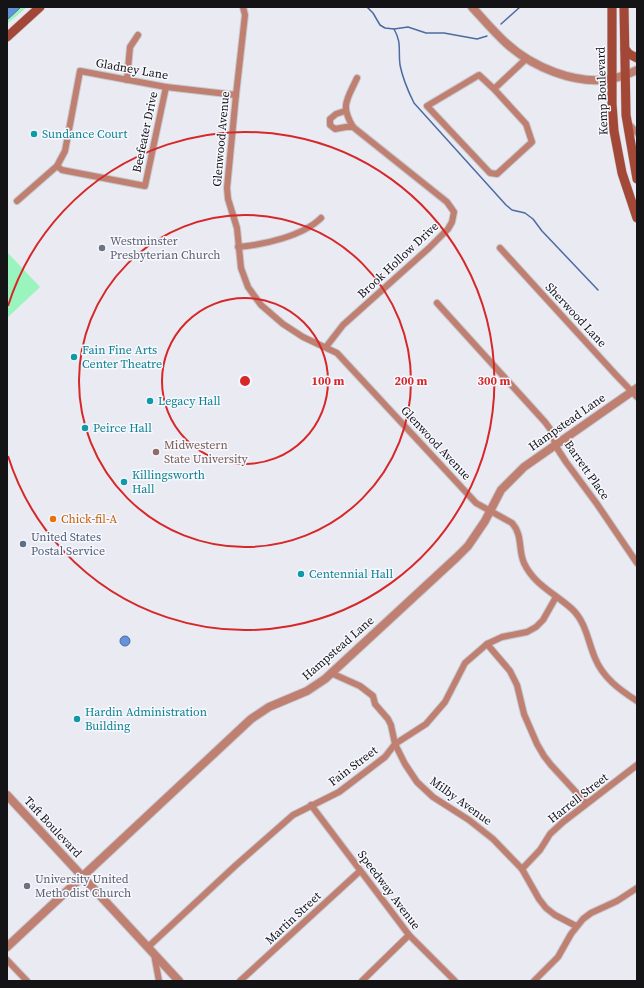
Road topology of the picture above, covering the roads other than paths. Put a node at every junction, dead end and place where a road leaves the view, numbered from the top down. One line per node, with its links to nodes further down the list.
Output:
1 (40, 7): 7 (main road)
2 (243, 7): 18 (street, Glenwood Avenue)
3 (472, 7): 9 (street)
4 (612, 7): 14 (main road, Kemp Boulevard)
5 (624, 7): 8 (main road, Kemp Boulevard)
6 (138, 35): 15 (street)
7 (7, 37)
8 (625, 49): 10 (main road); 12 (main road, Kemp Boulevard)
9 (527, 58): 14 (street); 17 (street)
10 (637, 58)
11 (637, 70): 12 (street)
12 (626, 75): 14 (street); 20 (main road, Kemp Boulevard)
13 (358, 78): 19 (street)
14 (613, 78): 27 (main road, Kemp Boulevard)
15 (127, 80): 16 (street, Gladney Lane); 23 (street, Gladney Lane)
16 (166, 87): 18 (street, Gladney Lane); 23 (street, Beefeater Drive)
17 (494, 89): 17 (street)
18 (236, 95): 28 (street, Glenwood Avenue)
19 (345, 111): 21 (street, Brook Hollow Drive); 21 (street)
20 (627, 122): 22 (street); 24 (main road, Kemp Boulevard)
21 (353, 127): 31 (street, Brook Hollow Drive)
22 (637, 133)
23 (57, 166): 25 (street, Gladney Lane)
24 (637, 179)
25 (17, 202)
26 (321, 218): 28 (street)
27 (637, 218)
28 (238, 248): 31 (street, Glenwood Avenue)
29 (500, 248): 32 (street, Sherwood Lane)
30 (437, 303): 33 (street, Barrett Place)
31 (326, 347): 34 (street, Glenwood Avenue)
32 (635, 392): 33 (street, Hampstead Lane)
33 (555, 445): 34 (street, Hampstead Lane); 35 (street, Barrett Place)
34 (490, 511): 36 (street, Glenwood Avenue); 38 (street, Hampstead Lane)
35 (637, 563)
36 (556, 597): 37 (street, Fain Street); 39 (street, Glenwood Avenue)
37 (487, 644): 40 (street, Fain Street); 43 (street)
38 (331, 673): 40 (street, Milby Avenue); 47 (street, Hampstead Lane)
39 (637, 701)
40 (394, 744): 44 (street, Fain Street); 45 (street, Milby Avenue)
41 (637, 765): 43 (street, Harrell Street)
42 (7, 796): 47 (street, Taft Boulevard)
43 (586, 803): 45 (street, Harrell Street)
44 (311, 805): 46 (street, Speedway Avenue); 52 (street, Fain Street)
45 (522, 869): 49 (street, Milby Avenue)
46 (360, 871): 50 (street, Speedway Avenue); 58 (street, Martin Street)
47 (82, 877): 51 (street, Hampstead Lane); 52 (street, Taft Boulevard)
48 (637, 888): 49 (street)
49 (576, 926): 61 (street)
50 (409, 935): 59 (street); 60 (street, Speedway Avenue)
51 (7, 947)
52 (148, 947): 53 (street, Taft Boulevard)
53 (154, 954): 56 (street); 57 (street, Taft Boulevard)
54 (7, 960): 55 (street)
55 (27, 981)
56 (159, 981)
57 (179, 981)
58 (240, 981)
59 (362, 981)
60 (456, 981)
61 (534, 981)

